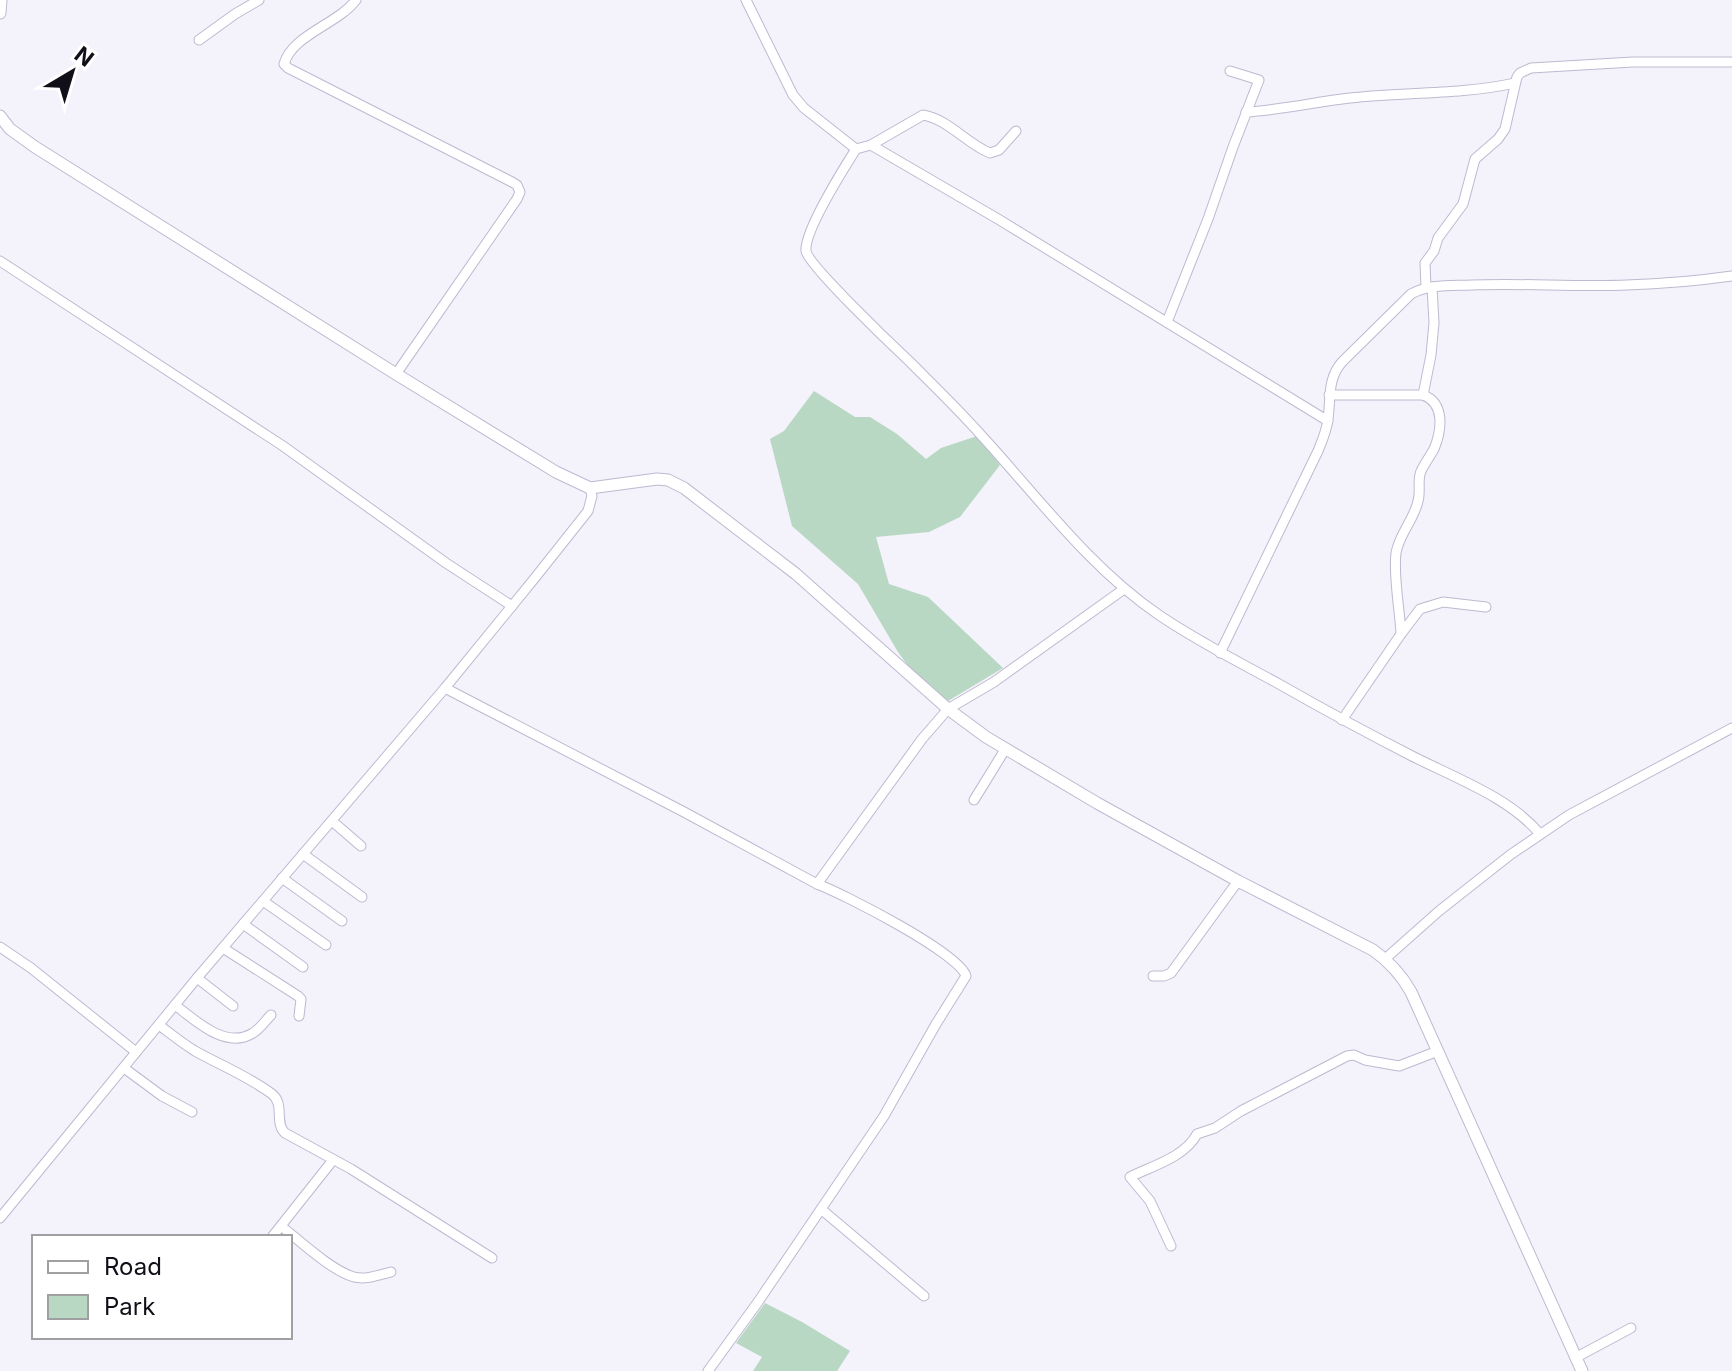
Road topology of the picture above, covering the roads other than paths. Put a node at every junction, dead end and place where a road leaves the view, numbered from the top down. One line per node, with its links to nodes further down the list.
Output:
1 (1, 0): 5 (street)
2 (259, 0): 6 (street)
3 (356, 0): 19 (street)
4 (746, 0): 14 (street)
5 (0, 13)
6 (199, 40)
7 (1732, 62): 9 (street)
8 (1230, 71): 10 (street)
9 (1515, 83): 10 (street); 17 (street)
10 (1246, 112): 18 (street)
11 (0, 116): 19 (street)
12 (1016, 131): 13 (street)
13 (871, 145): 14 (street); 18 (street)
14 (856, 149): 24 (street)
15 (0, 261): 25 (street)
16 (1732, 276): 17 (street)
17 (1429, 287): 20 (street); 21 (street)
18 (1167, 322): 22 (street)
19 (396, 374): 23 (street)
20 (1329, 395): 21 (street); 22 (street)
21 (1423, 395): 27 (street)
22 (1328, 421): 28 (street)
23 (590, 488): 25 (street); 30 (street)
24 (1124, 589): 28 (street); 30 (street)
25 (512, 606): 29 (street)
26 (1486, 607): 27 (street)
27 (1401, 634): 31 (street)
28 (1220, 653): 31 (street)
29 (445, 688): 35 (street); 41 (street)
30 (948, 709): 33 (street); 41 (street)
31 (1342, 720): 36 (street)
32 (1732, 728): 36 (street)
33 (1006, 748): 34 (street); 40 (street)
34 (974, 800)
35 (332, 821): 37 (street); 38 (street)
36 (1540, 834): 49 (street)
37 (361, 846)
38 (303, 854): 39 (street); 42 (street)
39 (282, 878): 43 (street); 44 (street)
40 (1238, 881): 49 (street); 51 (street)
41 (817, 884): 63 (street)
42 (362, 897)
43 (263, 901): 45 (street); 46 (street)
44 (342, 921)
45 (243, 924): 48 (street); 50 (street)
46 (326, 945)
47 (0, 947): 59 (street)
48 (223, 948): 52 (street); 56 (street)
49 (1385, 959): 58 (street)
50 (303, 967)
51 (1153, 976)
52 (197, 978): 53 (street); 54 (street)
53 (175, 1005): 55 (street); 57 (street)
54 (233, 1006)
55 (271, 1015)
56 (299, 1016)
57 (159, 1025): 59 (street); 62 (street)
58 (1438, 1051): 67 (street); 72 (street)
59 (136, 1052): 60 (street)
60 (124, 1068): 61 (street); 64 (street)
61 (192, 1112)
62 (333, 1160): 65 (street); 68 (street)
63 (821, 1209): 70 (street); 73 (street)
64 (0, 1218)
65 (281, 1226): 66 (street); 69 (street)
66 (274, 1235)
67 (1171, 1246)
68 (492, 1258)
69 (391, 1272)
70 (924, 1296)
71 (1631, 1328): 72 (street)
72 (1575, 1358): 74 (street)
73 (708, 1371)
74 (1582, 1371)

